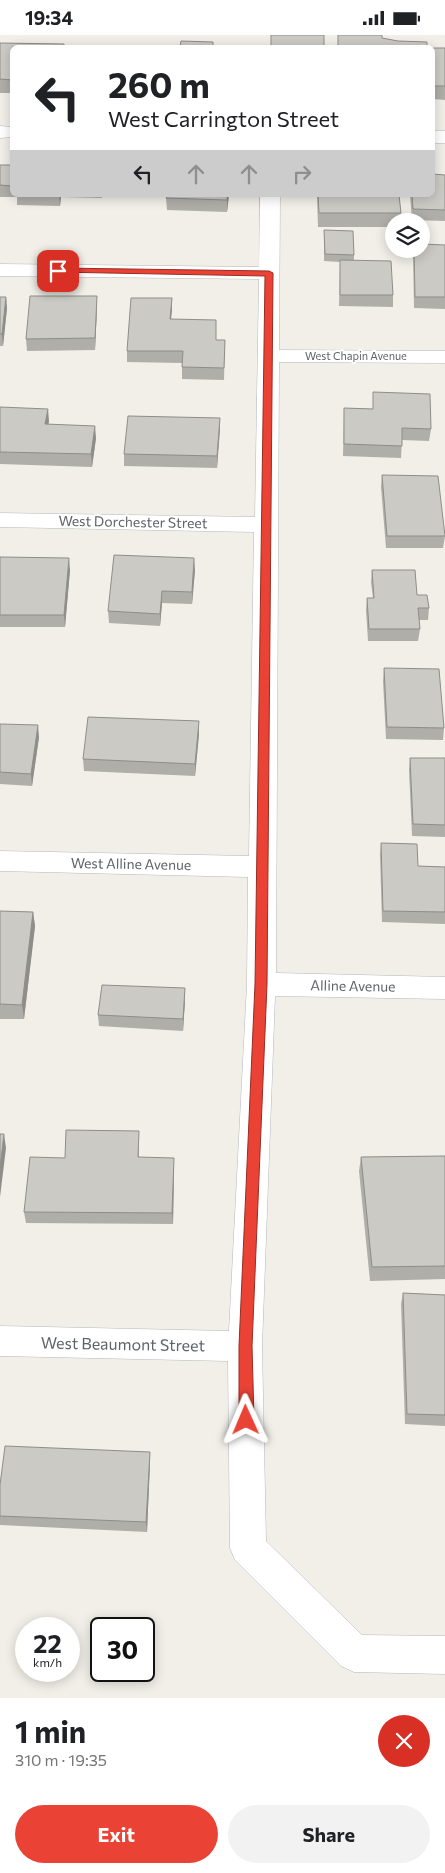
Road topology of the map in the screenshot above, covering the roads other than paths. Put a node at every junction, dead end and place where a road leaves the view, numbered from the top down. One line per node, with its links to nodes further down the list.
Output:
1 (270, 197): 3 (street)
2 (0, 270): 3 (street)
3 (269, 273): 4 (street)
4 (268, 356): 5 (street, West Chapin Avenue); 7 (street)
5 (445, 357)
6 (0, 520): 7 (street, West Dorchester Street)
7 (266, 525): 9 (street)
8 (0, 861): 9 (street, West Alline Avenue)
9 (263, 867): 10 (street)
10 (261, 984): 11 (street, Alline Avenue); 13 (street)
11 (445, 988)
12 (0, 1341): 13 (street, West Beaumont Street)
13 (246, 1346): 14 (street)
14 (445, 1655)

